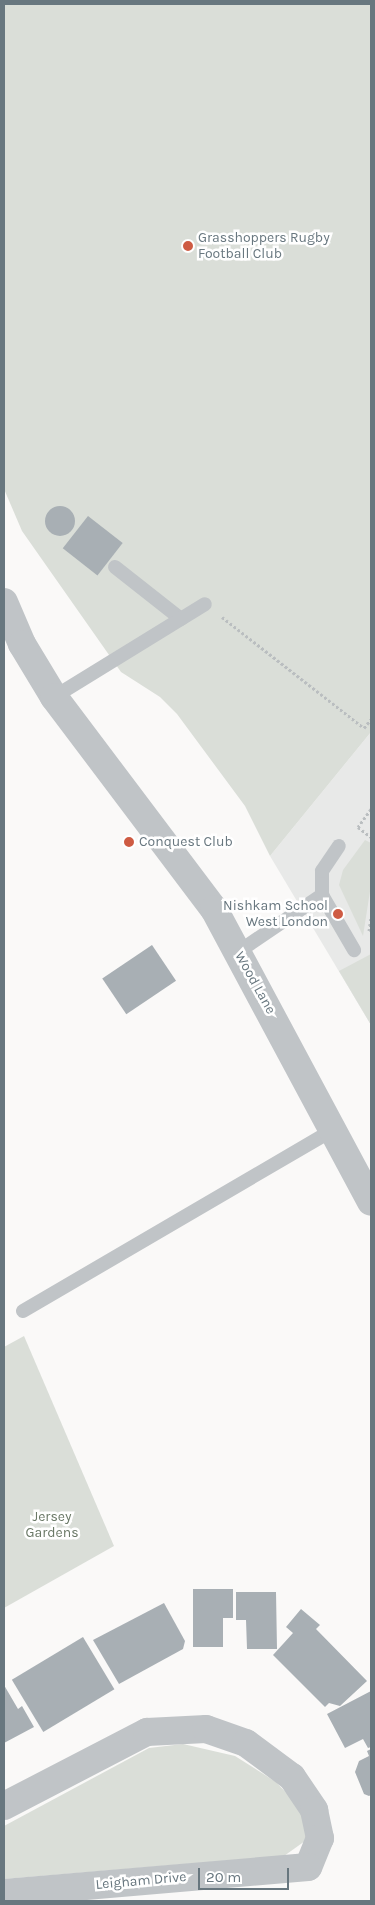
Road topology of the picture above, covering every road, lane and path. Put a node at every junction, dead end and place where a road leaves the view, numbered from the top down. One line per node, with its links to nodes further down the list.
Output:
1 (115, 567): 4 (lane)
2 (4, 602): 5 (street, Wood Lane)
3 (205, 604): 4 (lane); 6 (path)
4 (181, 619): 5 (lane)
5 (54, 697): 12 (street, Wood Lane)
6 (371, 719)
7 (371, 809): 8 (path)
8 (371, 837)
9 (339, 846): 10 (lane)
10 (322, 896): 11 (lane); 12 (lane)
11 (354, 950)
12 (238, 952): 13 (street, Wood Lane)
13 (333, 1130): 14 (street, Wood Lane); 15 (lane)
14 (371, 1202)
15 (23, 1311)
16 (4, 1806): 17 (street, Leigham Drive)
17 (4, 1893)

